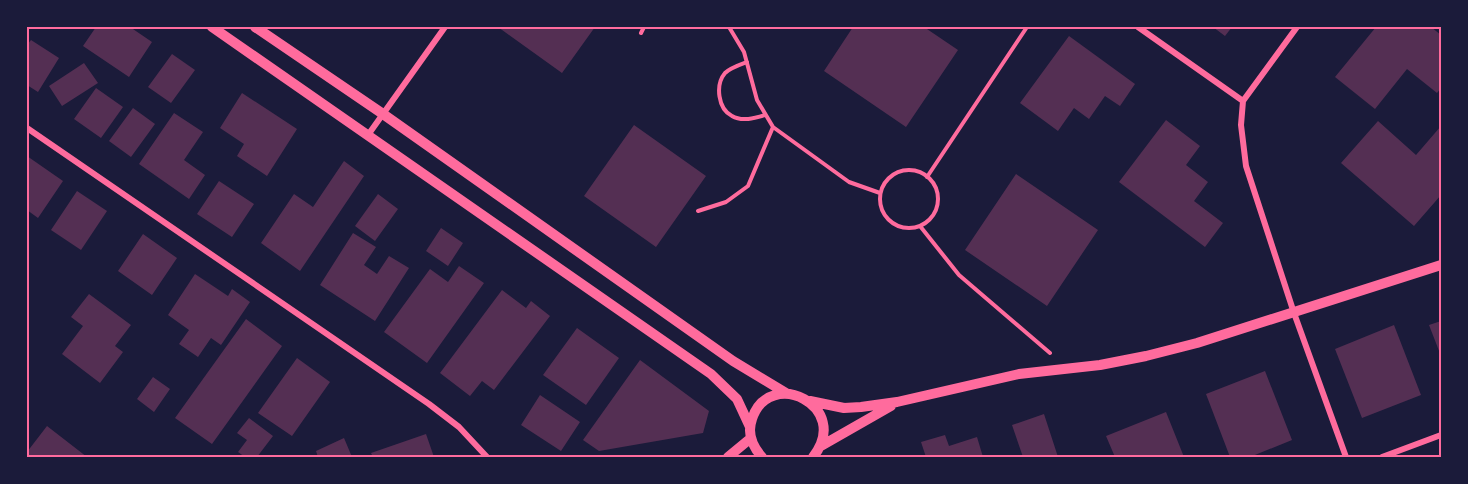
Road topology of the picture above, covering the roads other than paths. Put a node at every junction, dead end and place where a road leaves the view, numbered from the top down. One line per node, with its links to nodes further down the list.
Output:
1 (212, 27): 9 (street)
2 (255, 27): 7 (street)
3 (445, 27): 7 (street)
4 (1138, 27): 6 (street)
5 (1297, 27): 6 (street)
6 (1243, 101): 11 (street)
7 (383, 114): 9 (street); 12 (street)
8 (27, 128): 18 (street)
9 (368, 135): 15 (street)
10 (1441, 265): 11 (street)
11 (1294, 313): 14 (street); 22 (street)
12 (786, 393): 13 (street); 15 (street)
13 (810, 401): 14 (street); 17 (street)
14 (897, 402): 17 (street)
15 (750, 432): 19 (street); 20 (street)
16 (1441, 435): 23 (street)
17 (821, 446): 21 (street)
18 (487, 457)
19 (728, 457)
20 (762, 457)
21 (813, 457)
22 (1346, 457)
23 (1382, 457)

